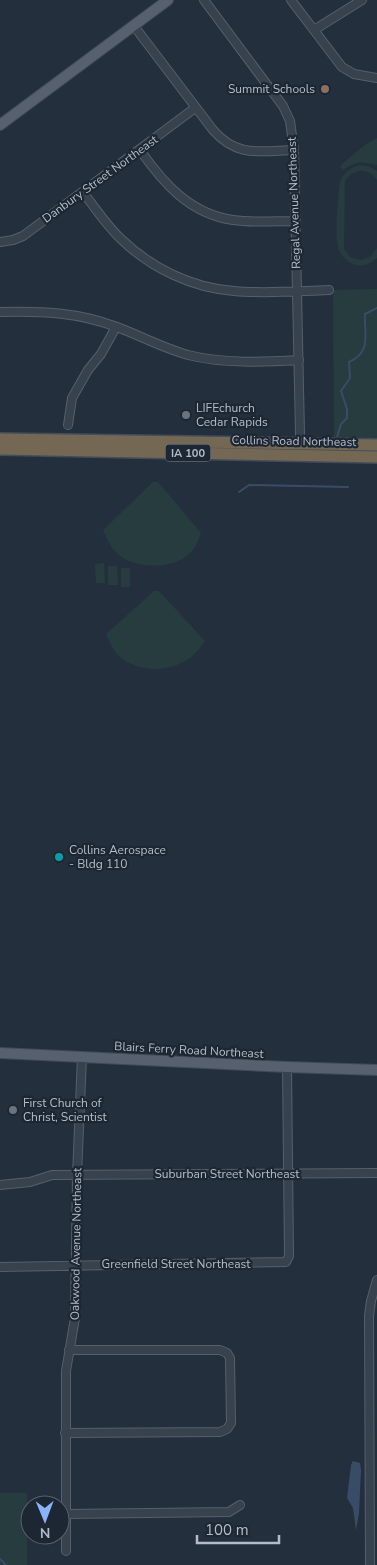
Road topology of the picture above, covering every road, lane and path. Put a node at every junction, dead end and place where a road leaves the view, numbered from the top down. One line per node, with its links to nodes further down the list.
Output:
1 (168, 0): 5 (main road)
2 (204, 0): 12 (street, Regal Avenue Northeast)
3 (291, 0): 7 (street)
4 (362, 0): 7 (street)
5 (155, 4): 6 (main road)
6 (134, 26): 9 (street); 10 (main road)
7 (314, 30): 8 (street)
8 (377, 78)
9 (195, 108): 11 (street, Danbury Street Northeast); 12 (street)
10 (0, 125)
11 (140, 150): 13 (street, Danbury Street Northeast); 14 (street)
12 (294, 150): 14 (street, Regal Avenue Northeast)
13 (83, 192): 15 (street, Danbury Street Northeast); 17 (street)
14 (295, 221): 17 (street, Regal Avenue Northeast)
15 (0, 242)
16 (329, 290): 17 (street)
17 (297, 291): 20 (street, Regal Avenue Northeast)
18 (0, 312): 19 (street)
19 (116, 326): 20 (street); 21 (street)
20 (298, 360): 22 (street, Regal Avenue Northeast)
21 (68, 424)
22 (300, 434)
23 (0, 439): 24 (highway, Collins Road Northeast / IA 100)
24 (377, 446)
25 (0, 449): 26 (highway, Collins Road Northeast / IA 100)
26 (377, 457)
27 (0, 1053): 28 (main road, Blairs Ferry Road Northeast)
28 (82, 1058): 29 (main road, Blairs Ferry Road Northeast); 33 (street, Oakwood Avenue Northeast)
29 (287, 1067): 30 (main road, Blairs Ferry Road Northeast); 31 (street)
30 (377, 1070)
31 (288, 1173): 32 (street, Suburban Street Northeast); 33 (street, Suburban Street Northeast); 35 (street, Greenfield Street Northeast)
32 (377, 1173)
33 (77, 1175): 34 (street, Suburban Street Northeast); 35 (street, Oakwood Avenue Northeast)
34 (0, 1185)
35 (76, 1265): 36 (street, Greenfield Street Northeast); 38 (street, Oakwood Avenue Northeast)
36 (0, 1267)
37 (377, 1280): 39 (street)
38 (69, 1350): 40 (street, Oakwood Avenue Northeast); 40 (street)
39 (373, 1368): 46 (street)
40 (65, 1434): 41 (street, Oakwood Avenue Northeast)
41 (66, 1495)
42 (240, 1505): 43 (street)
43 (70, 1514)
44 (66, 1545): 45 (street, Oakwood Avenue Northeast)
45 (66, 1551)
46 (370, 1565)

